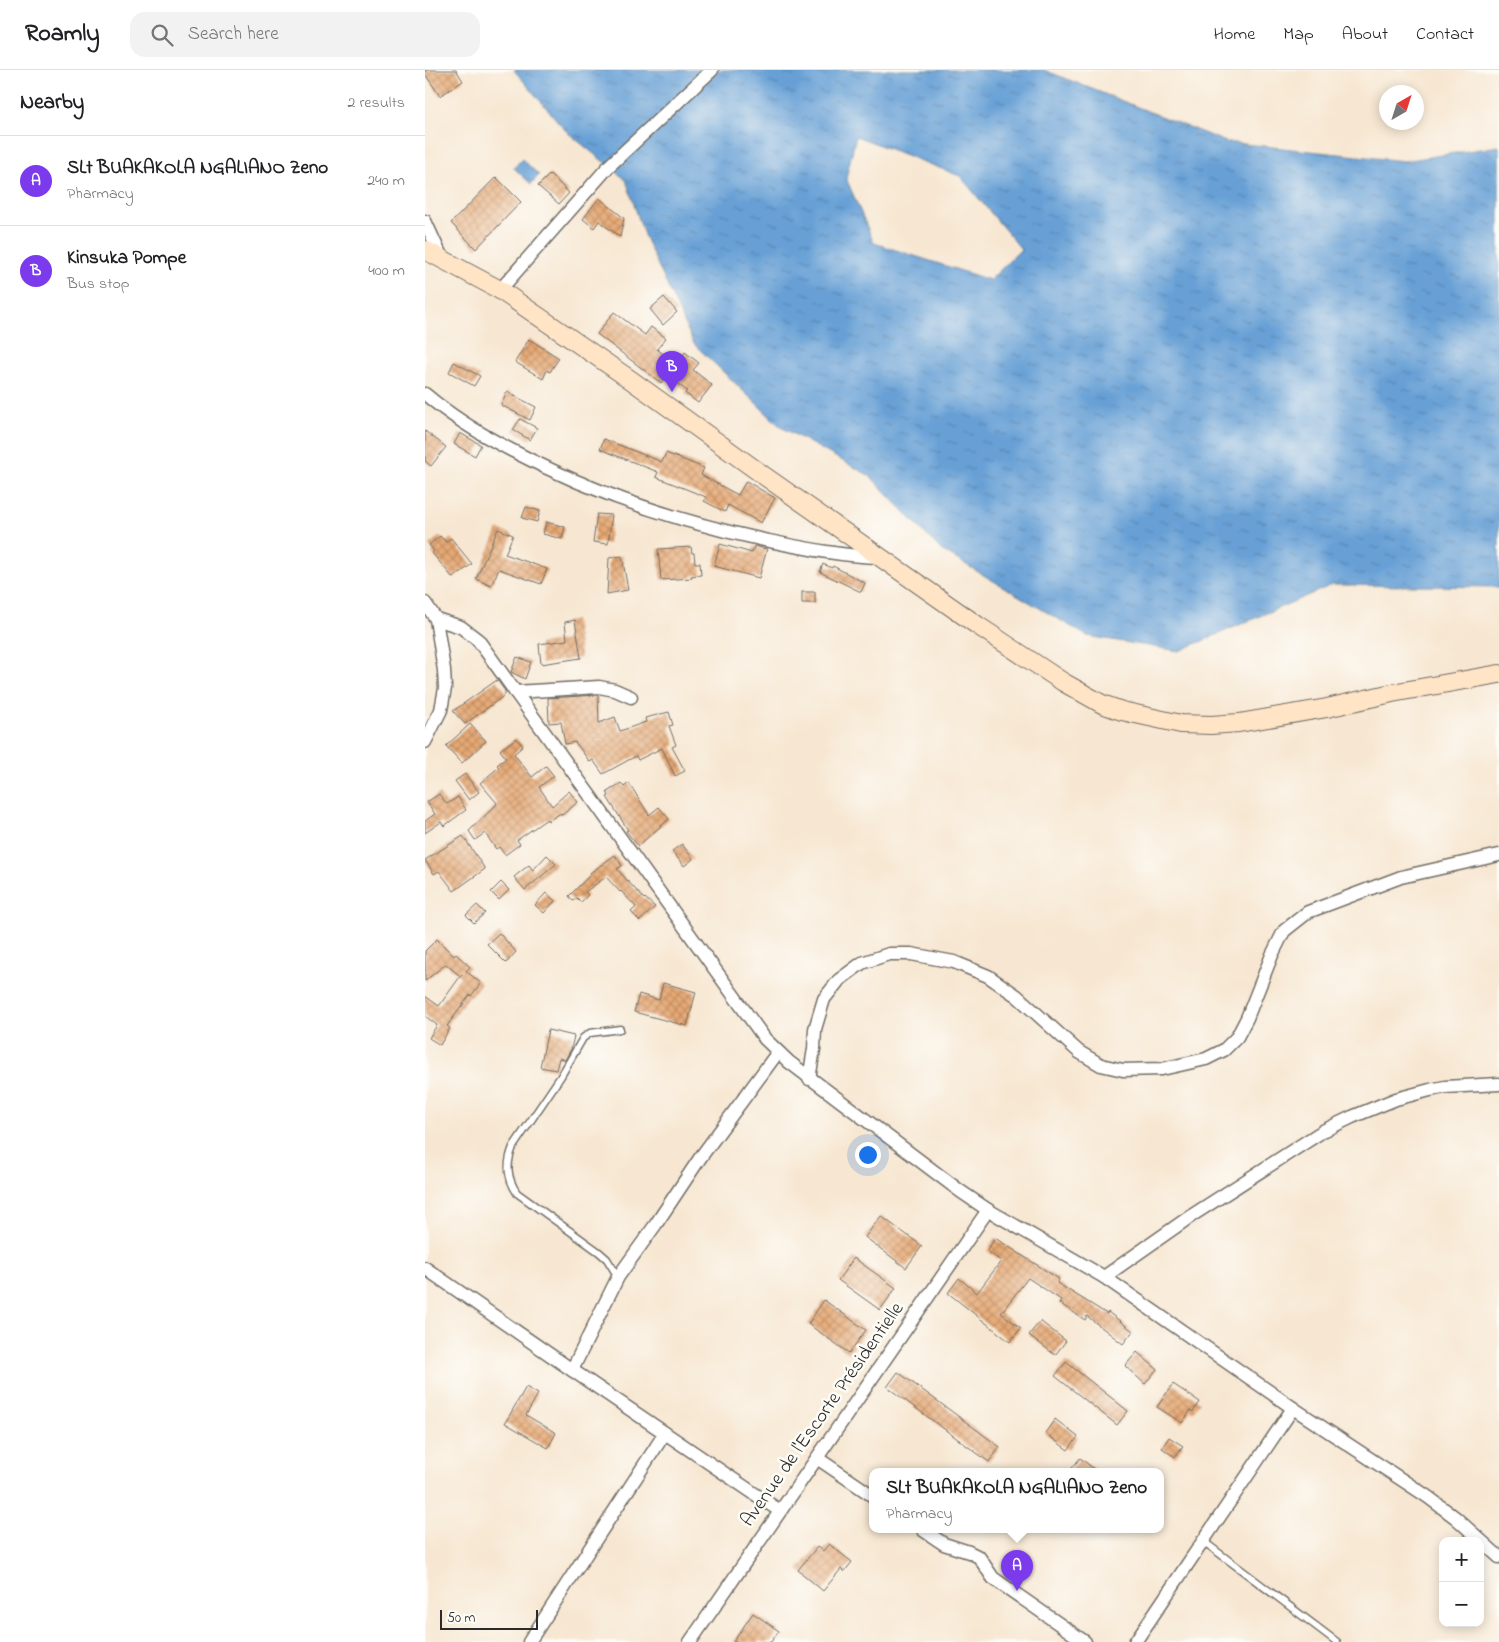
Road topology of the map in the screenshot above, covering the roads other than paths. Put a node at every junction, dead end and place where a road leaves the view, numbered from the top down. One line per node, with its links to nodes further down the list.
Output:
1 (712, 70): 5 (street)
2 (425, 221): 4 (street)
3 (425, 250): 4 (main road)
4 (442, 258): 5 (main road)
5 (500, 290): 7 (main road)
6 (425, 394): 7 (street)
7 (881, 557): 10 (main road)
8 (425, 603): 9 (street)
9 (436, 619): 11 (street); 13 (street)
10 (1499, 674)
11 (515, 692): 12 (street); 16 (street)
12 (631, 697)
13 (425, 742)
14 (1499, 855): 17 (street)
15 (620, 1029): 21 (lane)
16 (778, 1052): 17 (street); 21 (street)
17 (809, 1079): 19 (street)
18 (1499, 1084): 22 (street)
19 (988, 1210): 22 (street); 26 (street, Avenue de l'Escorte Présidentielle)
20 (425, 1268): 23 (street)
21 (618, 1277): 23 (street)
22 (1104, 1277): 24 (street)
23 (571, 1370): 25 (street)
24 (1293, 1408): 30 (street); 31 (street)
25 (665, 1433): 28 (street); 33 (street)
26 (817, 1458): 27 (street); 28 (street, Avenue de l'Escorte Présidentielle)
27 (869, 1493)
28 (780, 1511): 32 (street, Avenue de l'Escorte Présidentielle)
29 (928, 1533): 34 (street)
30 (1203, 1541): 35 (street); 36 (lane)
31 (1499, 1557)
32 (696, 1640)
33 (529, 1642)
34 (1085, 1642)
35 (1135, 1642)
36 (1337, 1642)

